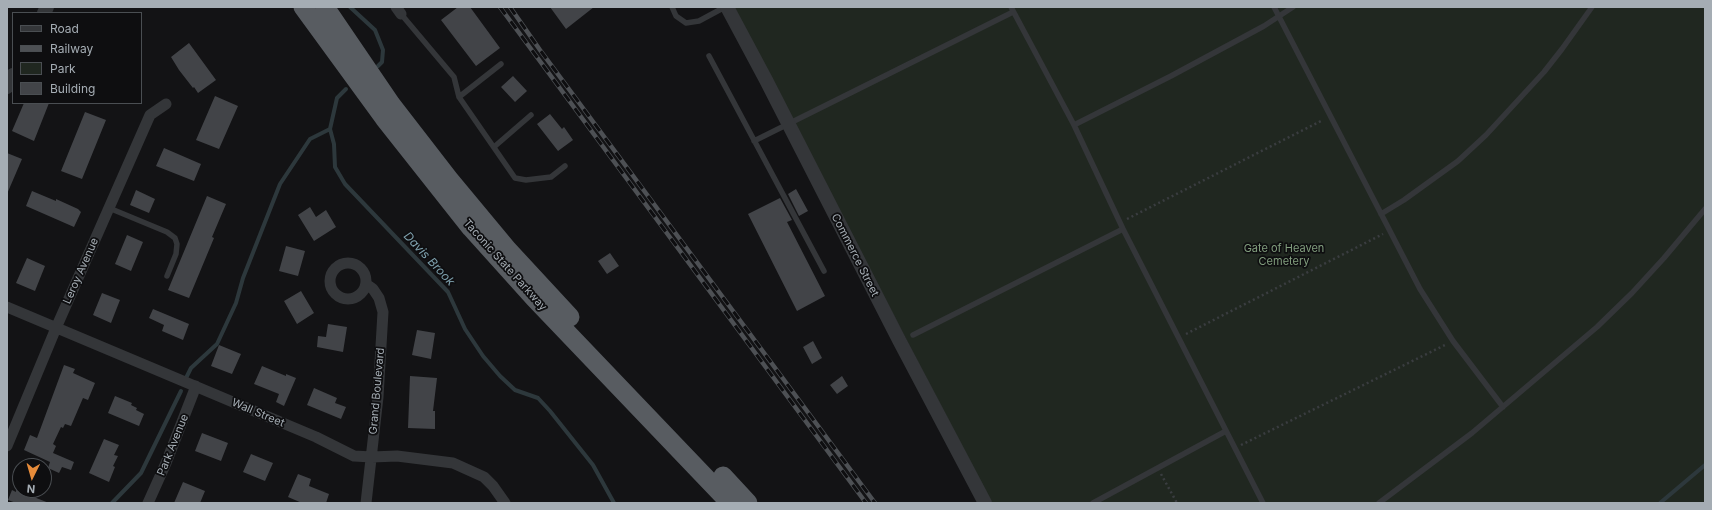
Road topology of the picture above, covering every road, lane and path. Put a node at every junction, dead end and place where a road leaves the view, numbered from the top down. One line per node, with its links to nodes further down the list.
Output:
1 (303, 7): 48 (highway, Taconic State Parkway)
2 (325, 7): 49 (highway, Taconic State Parkway)
3 (672, 7): 4 (lane)
4 (726, 7): 19 (street, Commerce Street)
5 (1274, 7): 10 (lane)
6 (1293, 7): 10 (lane)
7 (1592, 7): 26 (lane)
8 (1012, 9): 19 (lane); 20 (lane)
9 (398, 10): 15 (lane)
10 (1279, 16): 18 (lane); 20 (lane)
11 (709, 56): 21 (lane)
12 (501, 64): 15 (lane)
13 (12, 77): 14 (street)
14 (7, 87)
15 (459, 97): 22 (lane)
16 (166, 104): 24 (street, Leroy Avenue)
17 (531, 115): 22 (lane)
18 (1330, 116): 26 (lane); 27 (path)
19 (787, 124): 21 (lane); 50 (street, Commerce Street)
20 (1074, 125): 27 (lane)
21 (754, 141): 30 (lane)
22 (494, 147): 23 (lane)
23 (566, 166)
24 (109, 208): 31 (lane); 34 (street, Leroy Avenue)
25 (1705, 208): 39 (lane)
26 (1381, 214): 29 (lane)
27 (1120, 222): 28 (lane)
28 (1123, 229): 35 (lane); 36 (lane)
29 (1389, 231): 36 (path); 37 (lane)
30 (824, 271)
31 (167, 276)
32 (366, 284): 43 (street, Grand Boulevard)
33 (7, 307): 34 (street, Wall Street)
34 (56, 328): 38 (street, Wall Street); 41 (street, Leroy Avenue)
35 (913, 335)
36 (1179, 337): 40 (lane)
37 (1453, 341): 39 (lane); 42 (path)
38 (196, 386): 43 (street, Wall Street); 45 (street, Park Avenue)
39 (1503, 407): 54 (lane)
40 (1226, 431): 42 (lane); 44 (lane)
41 (7, 446)
42 (1236, 448): 53 (lane)
43 (372, 457): 46 (street, Grand Boulevard); 47 (street, Wall Street)
44 (1158, 468): 51 (lane); 52 (path)
45 (148, 503)
46 (366, 503)
47 (505, 503)
48 (730, 503)
49 (748, 503)
50 (985, 503)
51 (1094, 503)
52 (1177, 503)
53 (1263, 503)
54 (1379, 503)

